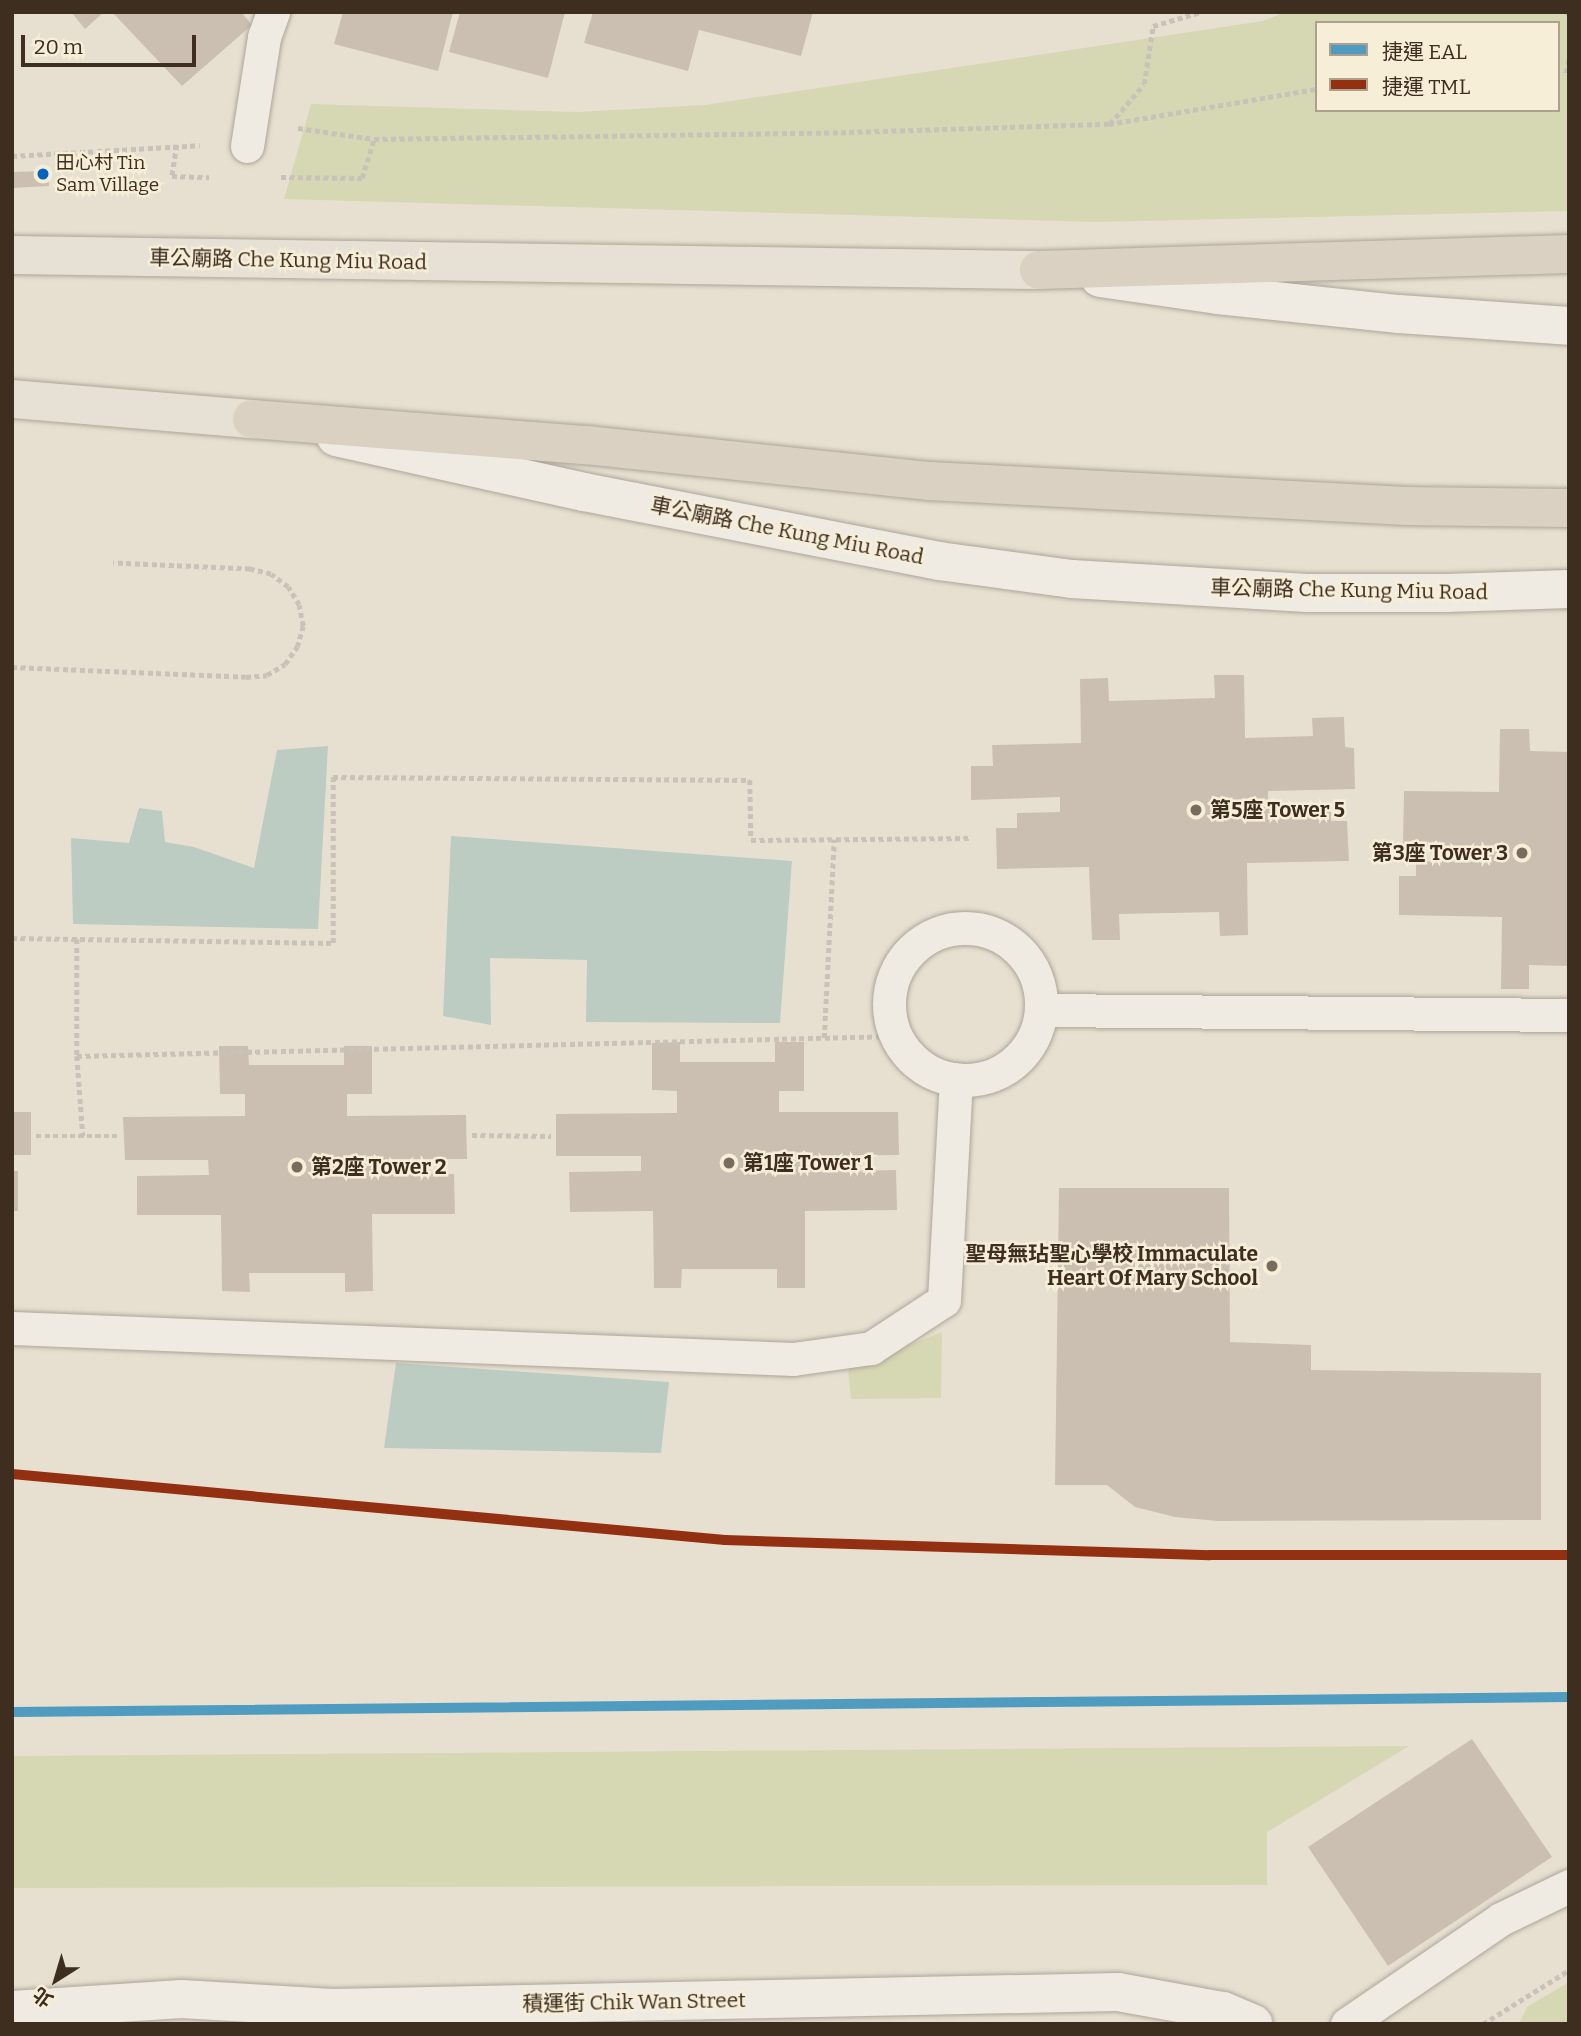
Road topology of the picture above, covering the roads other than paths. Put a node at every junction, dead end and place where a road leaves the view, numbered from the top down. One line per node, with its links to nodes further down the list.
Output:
1 (273, 12): 2 (lane)
2 (249, 133)
3 (1569, 254): 5 (highway)
4 (12, 255): 5 (main road, 車公廟路 Che Kung Miu Road)
5 (1039, 270): 6 (main road, 車公廟路 Che Kung Miu Road)
6 (1569, 326)
7 (12, 399): 8 (main road, 車公廟路 Che Kung Miu Road)
8 (252, 419): 9 (highway); 10 (main road, 車公廟路 Che Kung Miu Road)
9 (1569, 508)
10 (1569, 589)
11 (1042, 1010): 12 (lane); 13 (lane); 13 (lane)
12 (1569, 1015)
13 (956, 1079): 14 (lane)
14 (12, 1328)
15 (1569, 1886): 18 (lane)
16 (12, 2010): 17 (main road, 積運街 Chik Wan Street)
17 (1253, 2024)
18 (1347, 2024)

